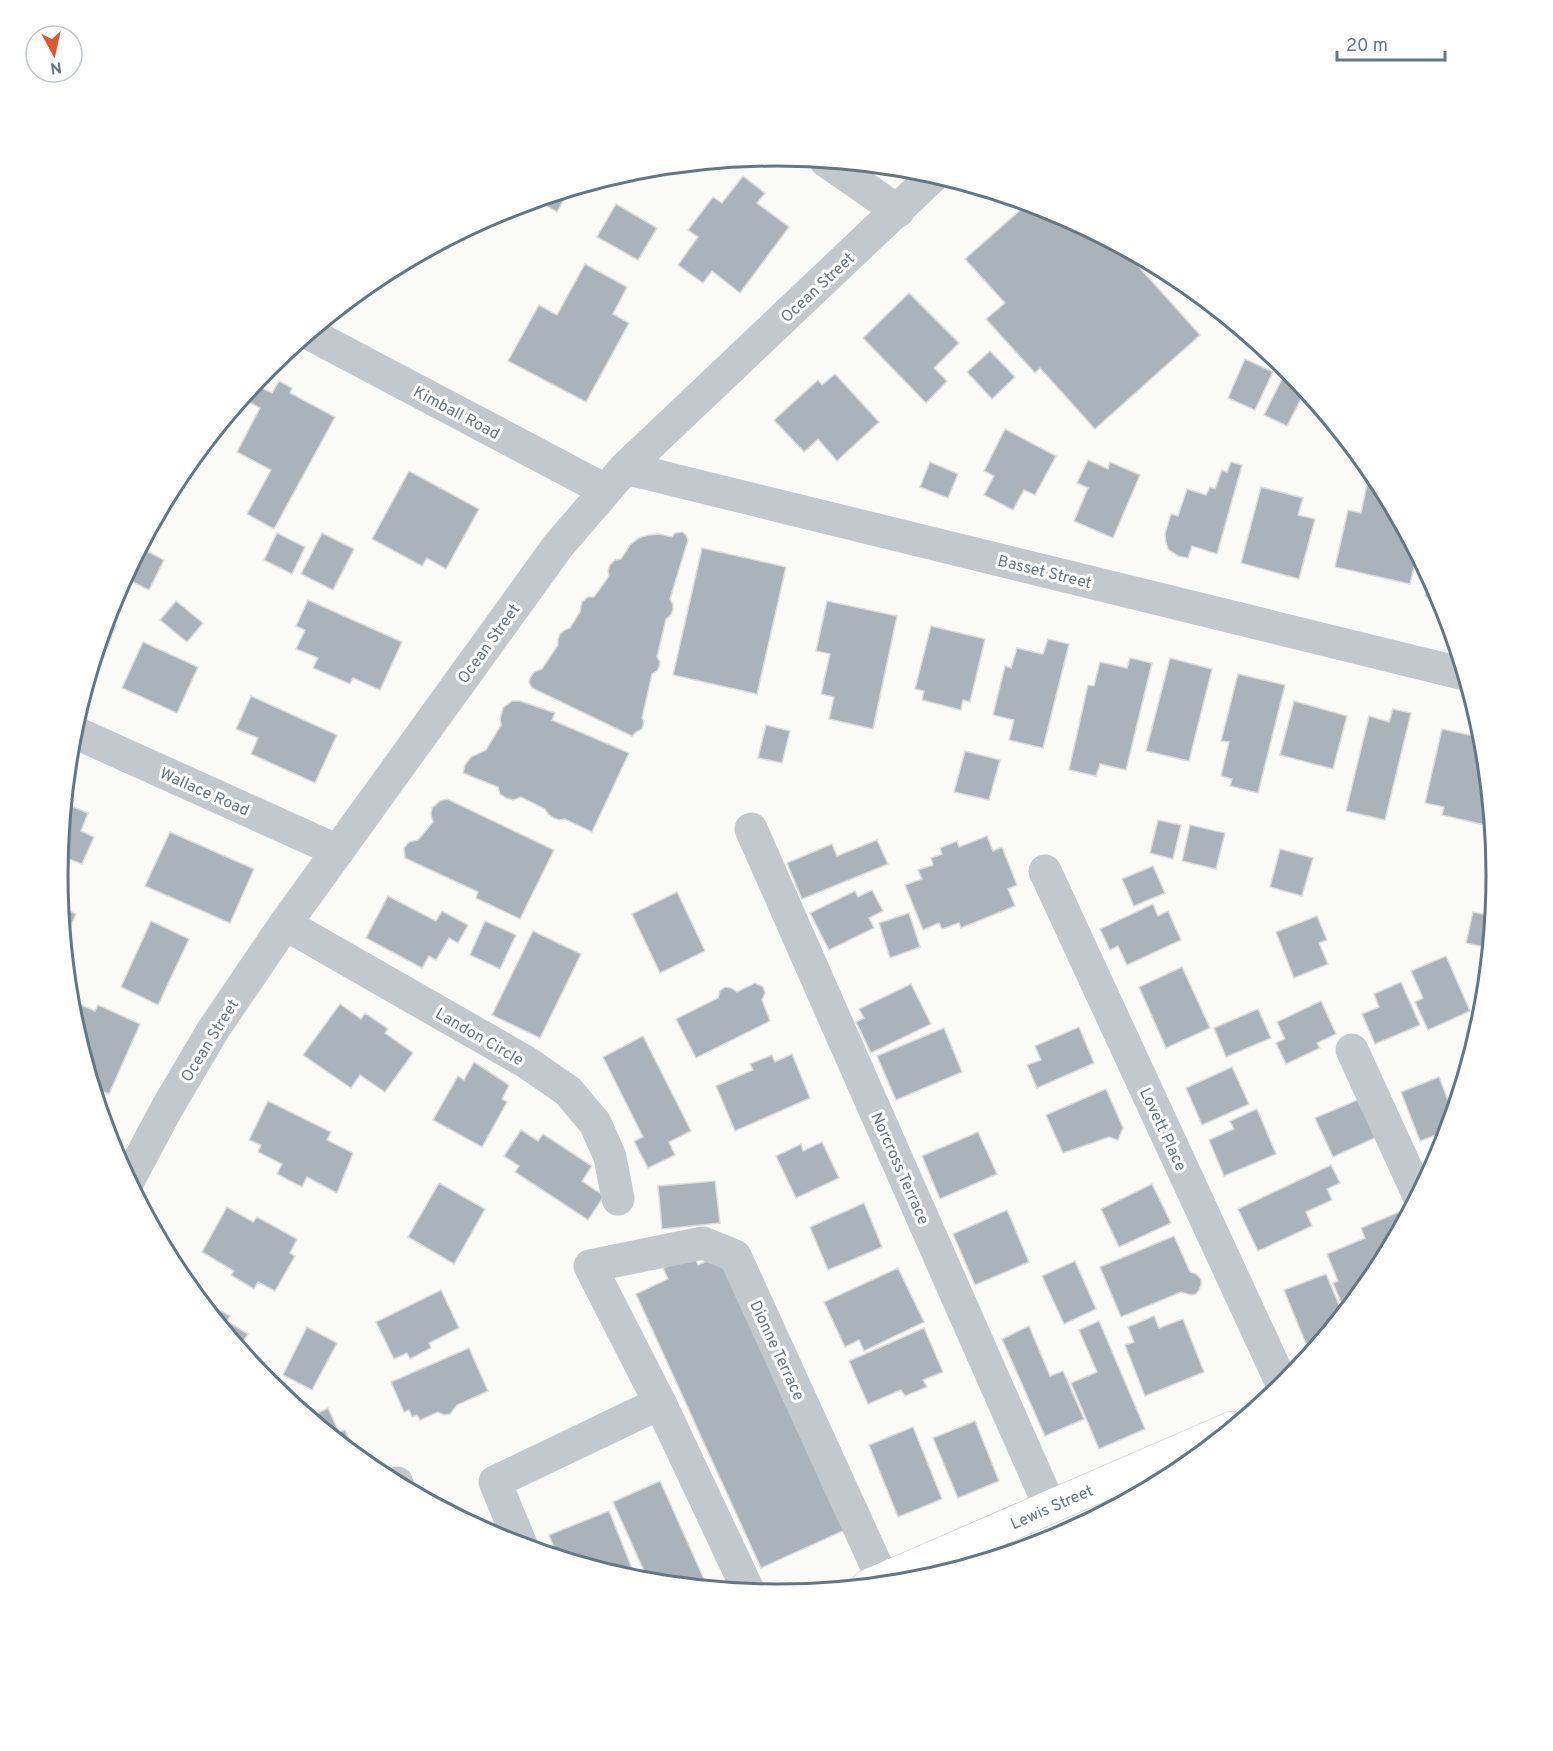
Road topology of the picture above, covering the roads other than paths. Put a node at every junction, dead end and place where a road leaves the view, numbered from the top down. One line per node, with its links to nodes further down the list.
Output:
1 (839, 170): 3 (street)
2 (926, 183): 3 (street, Ocean Street)
3 (898, 211): 5 (street, Ocean Street)
4 (316, 337): 5 (street, Kimball Road)
5 (615, 479): 6 (street, Basset Street); 9 (street, Ocean Street)
6 (1455, 672)
7 (81, 735): 9 (street, Wallace Road)
8 (752, 829): 19 (street, Norcross Terrace)
9 (338, 851): 11 (street, Ocean Street)
10 (1045, 871): 16 (street, Lovett Place)
11 (285, 924): 13 (street, Ocean Street); 15 (street, Landon Circle)
12 (1352, 1050): 14 (street)
13 (133, 1172)
14 (1414, 1185)
15 (618, 1199)
16 (1279, 1376)
17 (660, 1403): 20 (street); 22 (street, Dionne Terrace); 23 (street)
18 (1190, 1451): 19 (main road, Lewis Street)
19 (1050, 1507): 21 (main road, Lewis Street)
20 (517, 1535)
21 (938, 1565)
22 (874, 1577)
23 (745, 1583)

